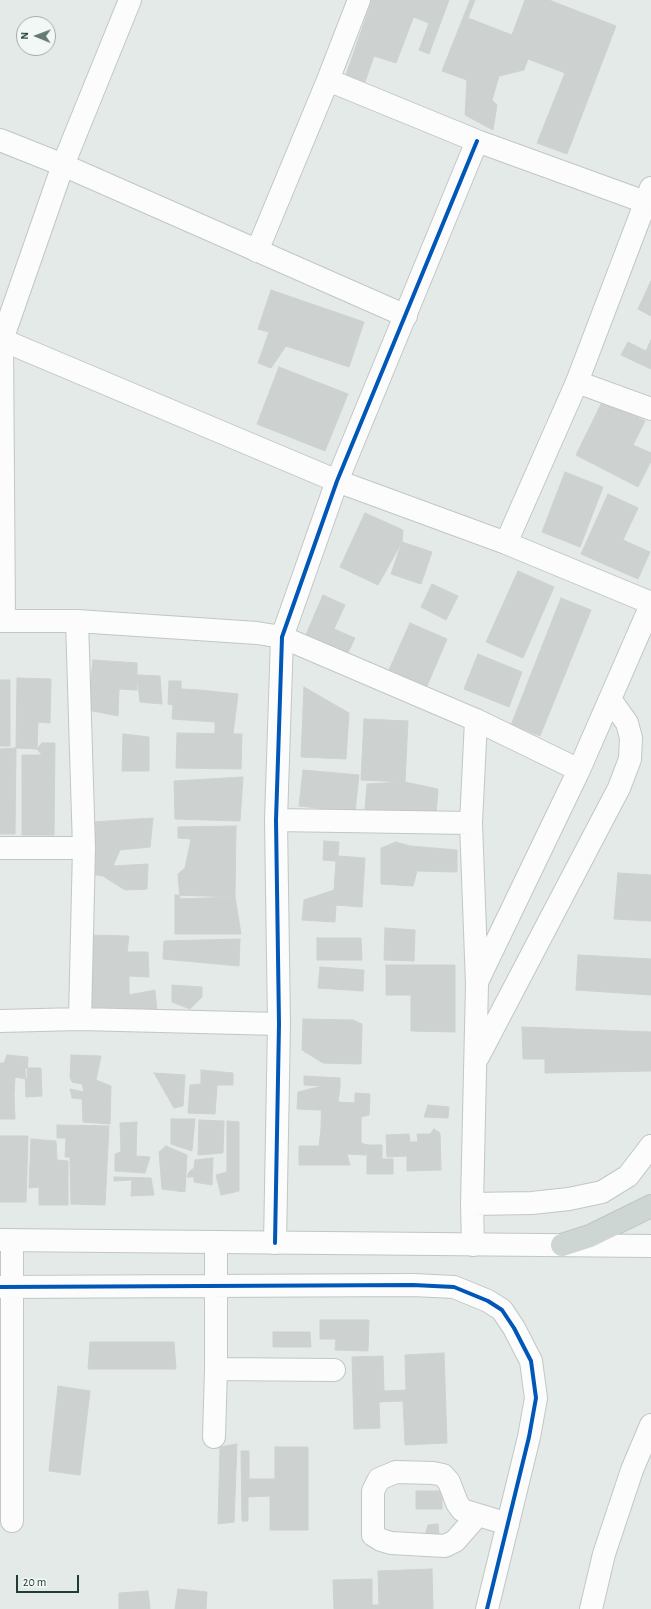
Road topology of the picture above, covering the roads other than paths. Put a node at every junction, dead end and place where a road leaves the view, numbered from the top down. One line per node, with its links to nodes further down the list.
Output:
1 (130, 0): 6 (street)
2 (359, 0): 3 (street)
3 (328, 80): 5 (street); 8 (street)
4 (0, 140): 6 (street)
5 (478, 141): 7 (street); 9 (street)
6 (63, 165): 8 (street); 10 (street)
7 (648, 195): 11 (street)
8 (257, 251): 9 (street)
9 (406, 316): 13 (street)
10 (1, 340): 13 (street); 16 (street)
11 (577, 382): 12 (street); 14 (street)
12 (651, 409)
13 (337, 481): 14 (street); 18 (street)
14 (506, 543): 15 (street)
15 (651, 604): 19 (street)
16 (2, 621): 17 (street)
17 (77, 621): 18 (street); 25 (street)
18 (282, 637): 20 (street); 22 (street)
19 (610, 699): 21 (street); 30 (street)
20 (476, 720): 21 (street); 23 (street)
21 (579, 770): 26 (street)
22 (276, 820): 23 (street); 29 (street)
23 (471, 823): 26 (street)
24 (0, 848): 25 (street)
25 (84, 848): 27 (street)
26 (477, 984): 30 (street)
27 (80, 1019): 28 (street); 29 (street)
28 (0, 1020)
29 (279, 1024): 36 (street)
30 (475, 1061): 32 (street)
31 (651, 1146): 32 (street)
32 (472, 1204): 37 (street)
33 (651, 1206): 38 (main road)
34 (6, 1240): 35 (street); 41 (street)
35 (216, 1243): 36 (street); 40 (street)
36 (275, 1243): 37 (street)
37 (474, 1245): 38 (street)
38 (562, 1245): 39 (street)
39 (651, 1246)
40 (217, 1286): 41 (street); 42 (street); 48 (street)
41 (6, 1287): 47 (street)
42 (216, 1369): 43 (street); 45 (street)
43 (334, 1370)
44 (651, 1425): 50 (street)
45 (214, 1437)
46 (477, 1516): 46 (street); 48 (street)
47 (12, 1521)
48 (508, 1524): 49 (street)
49 (487, 1609)
50 (591, 1609)

